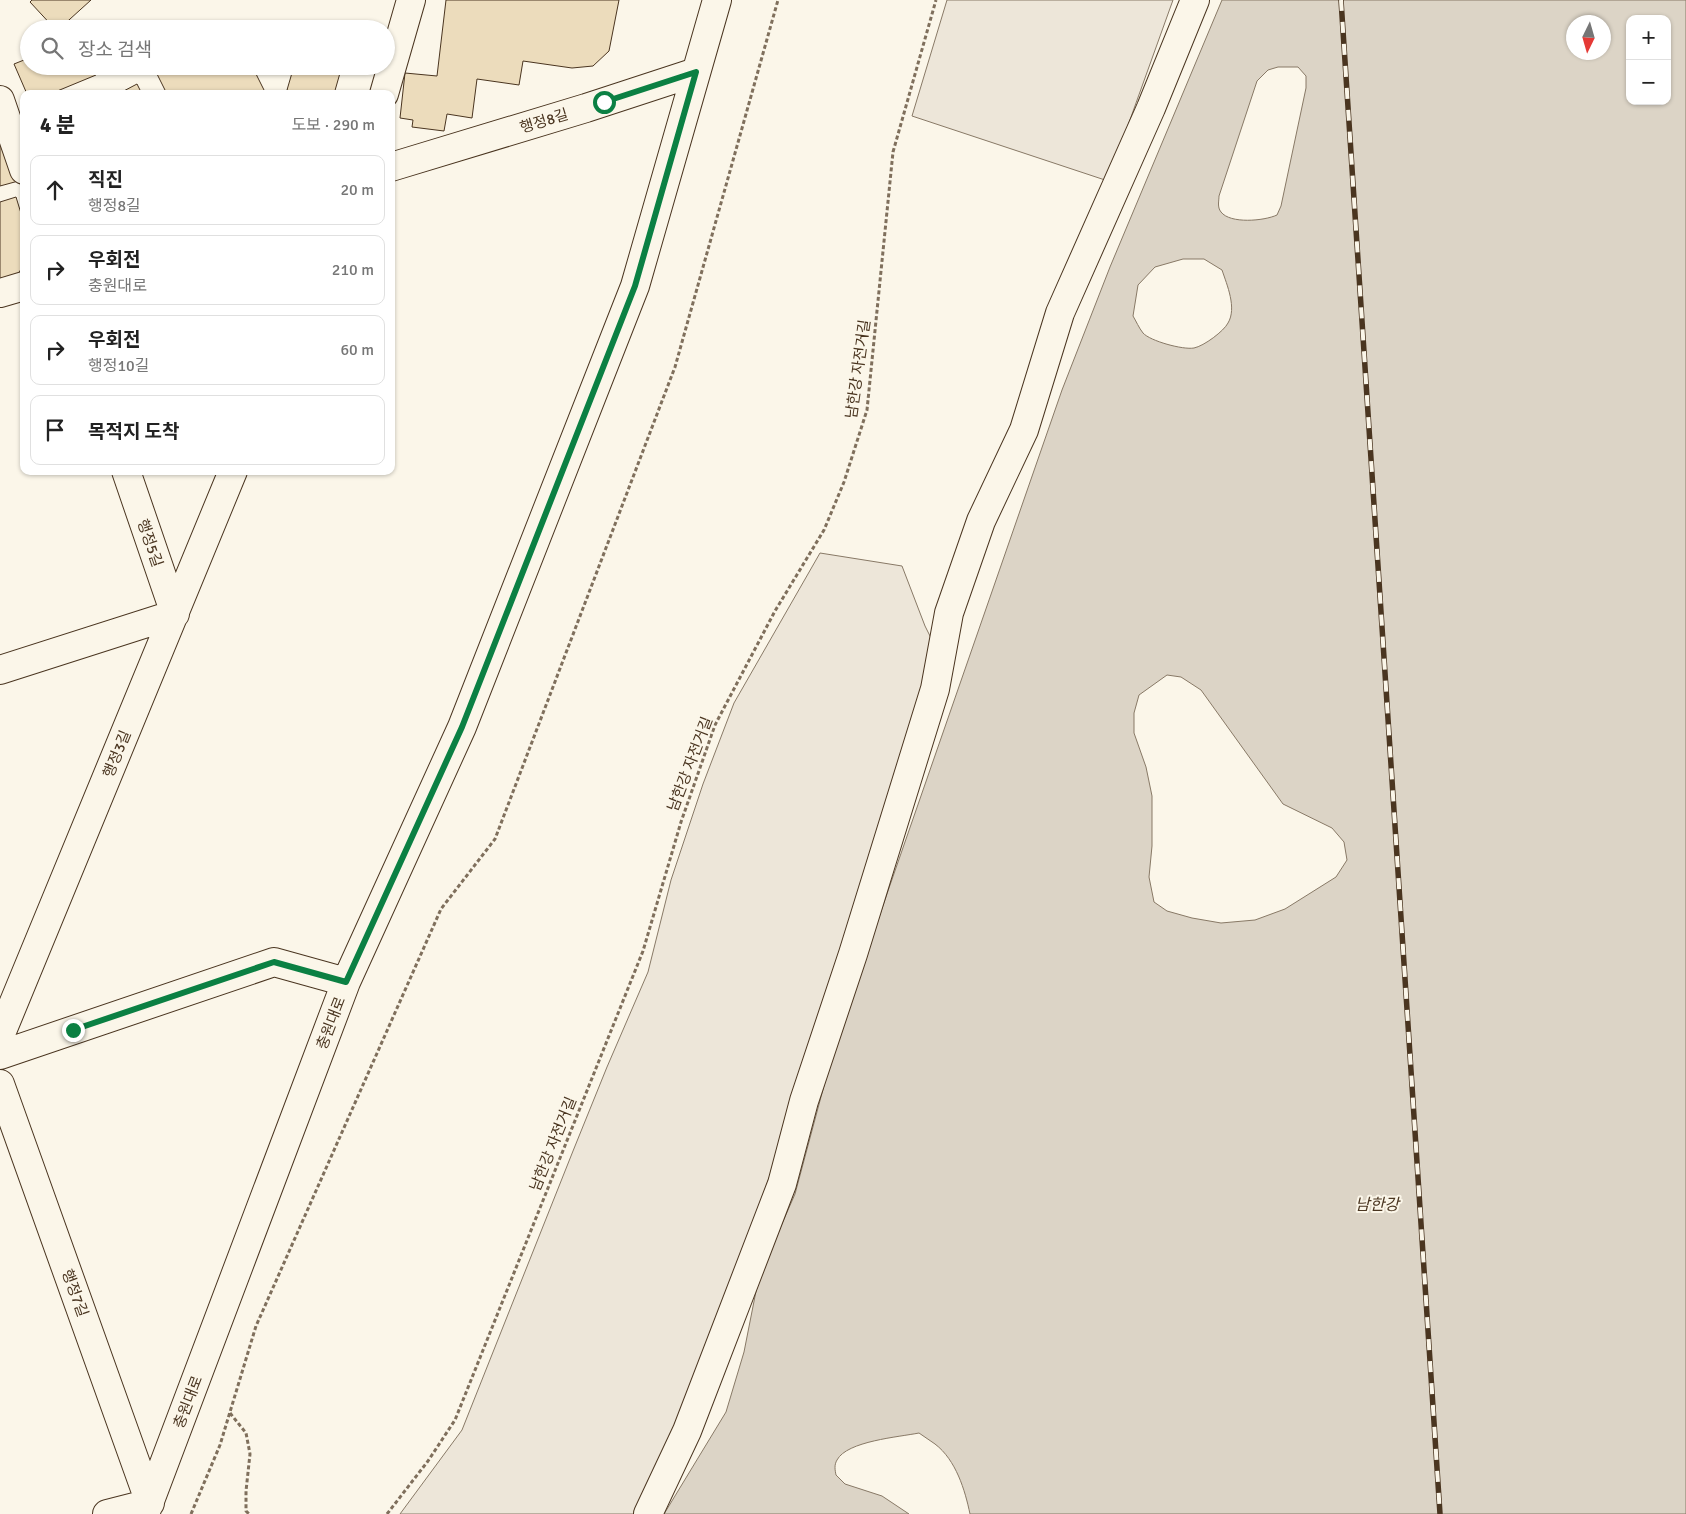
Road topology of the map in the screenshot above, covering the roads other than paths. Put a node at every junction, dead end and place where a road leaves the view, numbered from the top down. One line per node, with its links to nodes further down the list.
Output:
1 (411, 0): 4 (street)
2 (717, 0): 5 (street, 충원대로)
3 (1195, 0): 23 (street)
4 (395, 56)
5 (696, 72): 10 (street, 행정8길); 17 (street, 충원대로)
6 (389, 75): 7 (street)
7 (385, 90)
8 (0, 100): 9 (street)
9 (20, 158)
10 (395, 166)
11 (20, 287): 12 (street)
12 (0, 293)
13 (127, 475): 15 (street, 행정5길)
14 (231, 475): 15 (street, 행정3길)
15 (175, 614): 16 (street); 18 (street, 행정3길)
16 (0, 670)
17 (346, 982): 19 (street); 21 (street, 충원대로)
18 (0, 1036)
19 (0, 1055)
20 (0, 1084): 21 (street, 행정7길)
21 (148, 1509): 22 (street)
22 (106, 1514)
23 (648, 1514)

